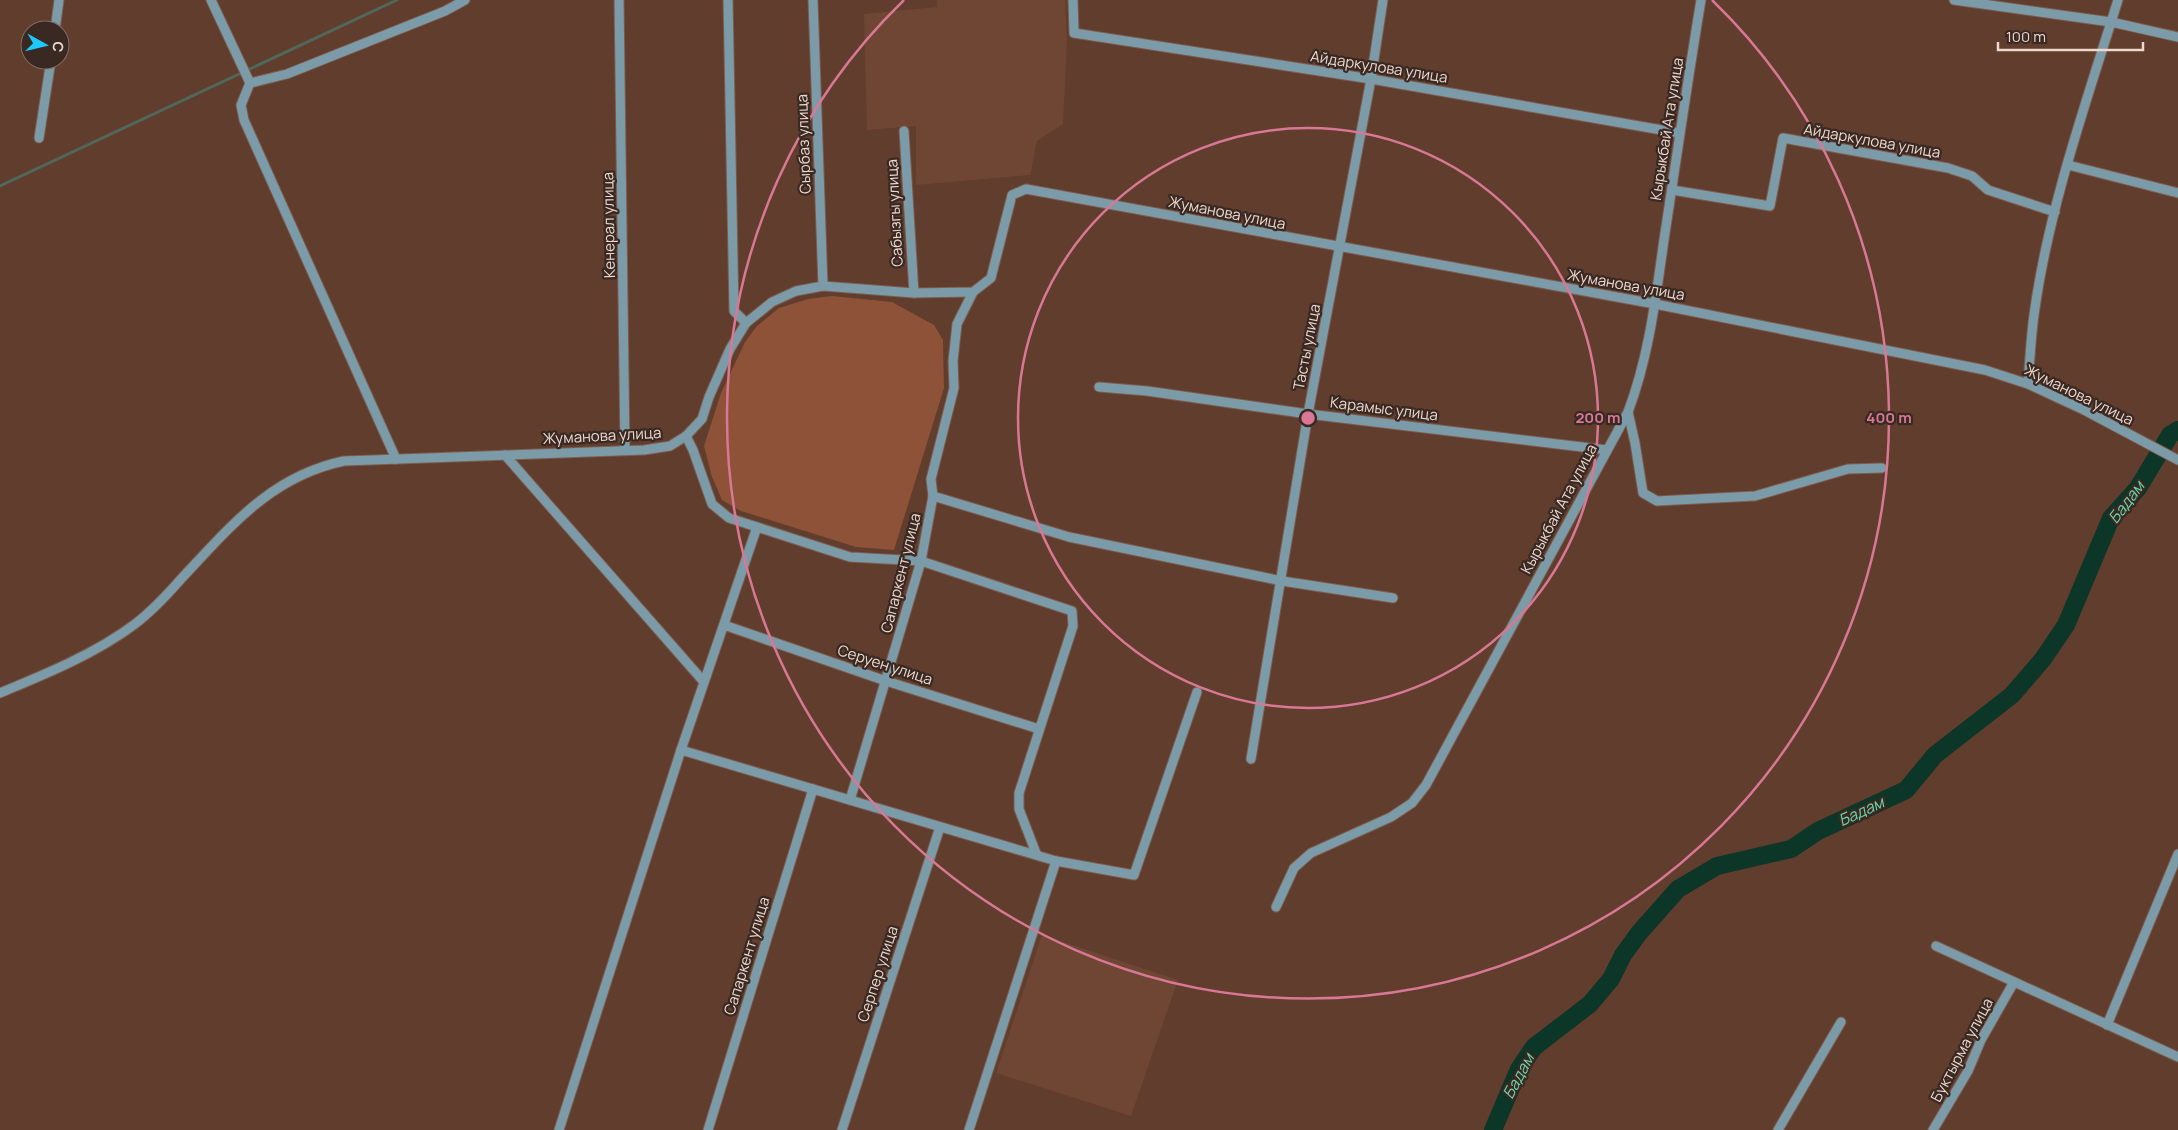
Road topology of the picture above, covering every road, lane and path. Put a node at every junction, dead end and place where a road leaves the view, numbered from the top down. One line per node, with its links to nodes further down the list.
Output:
1 (59, 0): 12 (street)
2 (211, 0): 17 (street)
3 (465, 0): 17 (street)
4 (620, 0): 36 (street, Кенерал улица)
5 (728, 0): 30 (street)
6 (813, 0): 26 (street, Сырбаз улица)
7 (1073, 0): 16 (street, Айдаркулова улица)
8 (1384, 0): 16 (street, Тасты улица)
9 (1701, 0): 19 (street, Кырыкбай Ата улица)
10 (1954, 0): 13 (street)
11 (2118, 0): 13 (street)
12 (56, 20)
13 (2111, 22): 14 (street); 21 (street)
14 (2178, 37)
15 (49, 70): 20 (street)
16 (1371, 79): 19 (street, Айдаркулова улица); 25 (street, Тасты улица)
17 (250, 83): 39 (street)
18 (904, 131): 28 (street, Сабызгы улица)
19 (1679, 133): 22 (street, Кырыкбай Ата улица)
20 (39, 138)
21 (2068, 165): 23 (street); 24 (street)
22 (1672, 190): 24 (street, Айдаркулова улица); 29 (street, Кырыкбай Ата улица)
23 (2178, 193)
24 (2055, 212): 31 (street)
25 (1340, 248): 27 (street, Жуманова улица); 29 (street, Жуманова улица); 34 (street, Тасты улица)
26 (824, 286): 28 (street, Жуманова улица); 30 (street, Жуманова улица)
27 (973, 292): 28 (street, Жуманова улица); 42 (street, Сапаркент улица)
28 (914, 293)
29 (1655, 304): 31 (street, Жуманова улица); 33 (street, Кырыкбай Ата улица)
30 (746, 323): 35 (street, Жуманова улица)
31 (2028, 384): 40 (street, Жуманова улица)
32 (1099, 387): 34 (street, Карамыс улица)
33 (1628, 412): 37 (street, Кырыкбай Ата улица); 41 (street)
34 (1308, 414): 37 (street, Карамыс улица); 45 (street, Тасты улица)
35 (686, 436): 36 (street, Жуманова улица); 43 (street)
36 (625, 450): 38 (street, Жуманова улица)
37 (1607, 450): 61 (street, Кырыкбай Ата улица)
38 (505, 455): 39 (street, Жуманова улица); 49 (street)
39 (396, 458): 51 (street, Жуманова улица)
40 (2178, 460)
41 (1882, 468)
42 (933, 496): 44 (street, Сапаркент улица); 45 (street)
43 (757, 527): 44 (street); 47 (street)
44 (921, 561): 48 (street, Сапаркент улица); 52 (street)
45 (1282, 581): 46 (street); 54 (street, Тасты улица)
46 (1393, 598)
47 (724, 625): 48 (street, Серуен улица); 49 (street)
48 (886, 681): 52 (street, Серуен улица); 56 (street, Сапаркент улица)
49 (704, 682): 53 (street)
50 (1196, 692): 60 (street)
51 (0, 693)
52 (1039, 728): 58 (street)
53 (681, 750): 55 (street); 67 (street)
54 (1251, 759)
55 (813, 789): 56 (street); 68 (street, Сапаркент улица)
56 (850, 800): 57 (street)
57 (940, 827): 58 (street); 69 (street, Серпер улица)
58 (1036, 853): 60 (street)
59 (2178, 854): 65 (street)
60 (1056, 860): 70 (street)
61 (1276, 907)
62 (1936, 946): 63 (street)
63 (2014, 982): 65 (street); 72 (street, Буктырма улица)
64 (1841, 1022): 71 (street)
65 (2107, 1025): 66 (street)
66 (2178, 1057)
67 (559, 1130)
68 (708, 1130)
69 (842, 1130)
70 (969, 1130)
71 (1778, 1130)
72 (1933, 1130)

